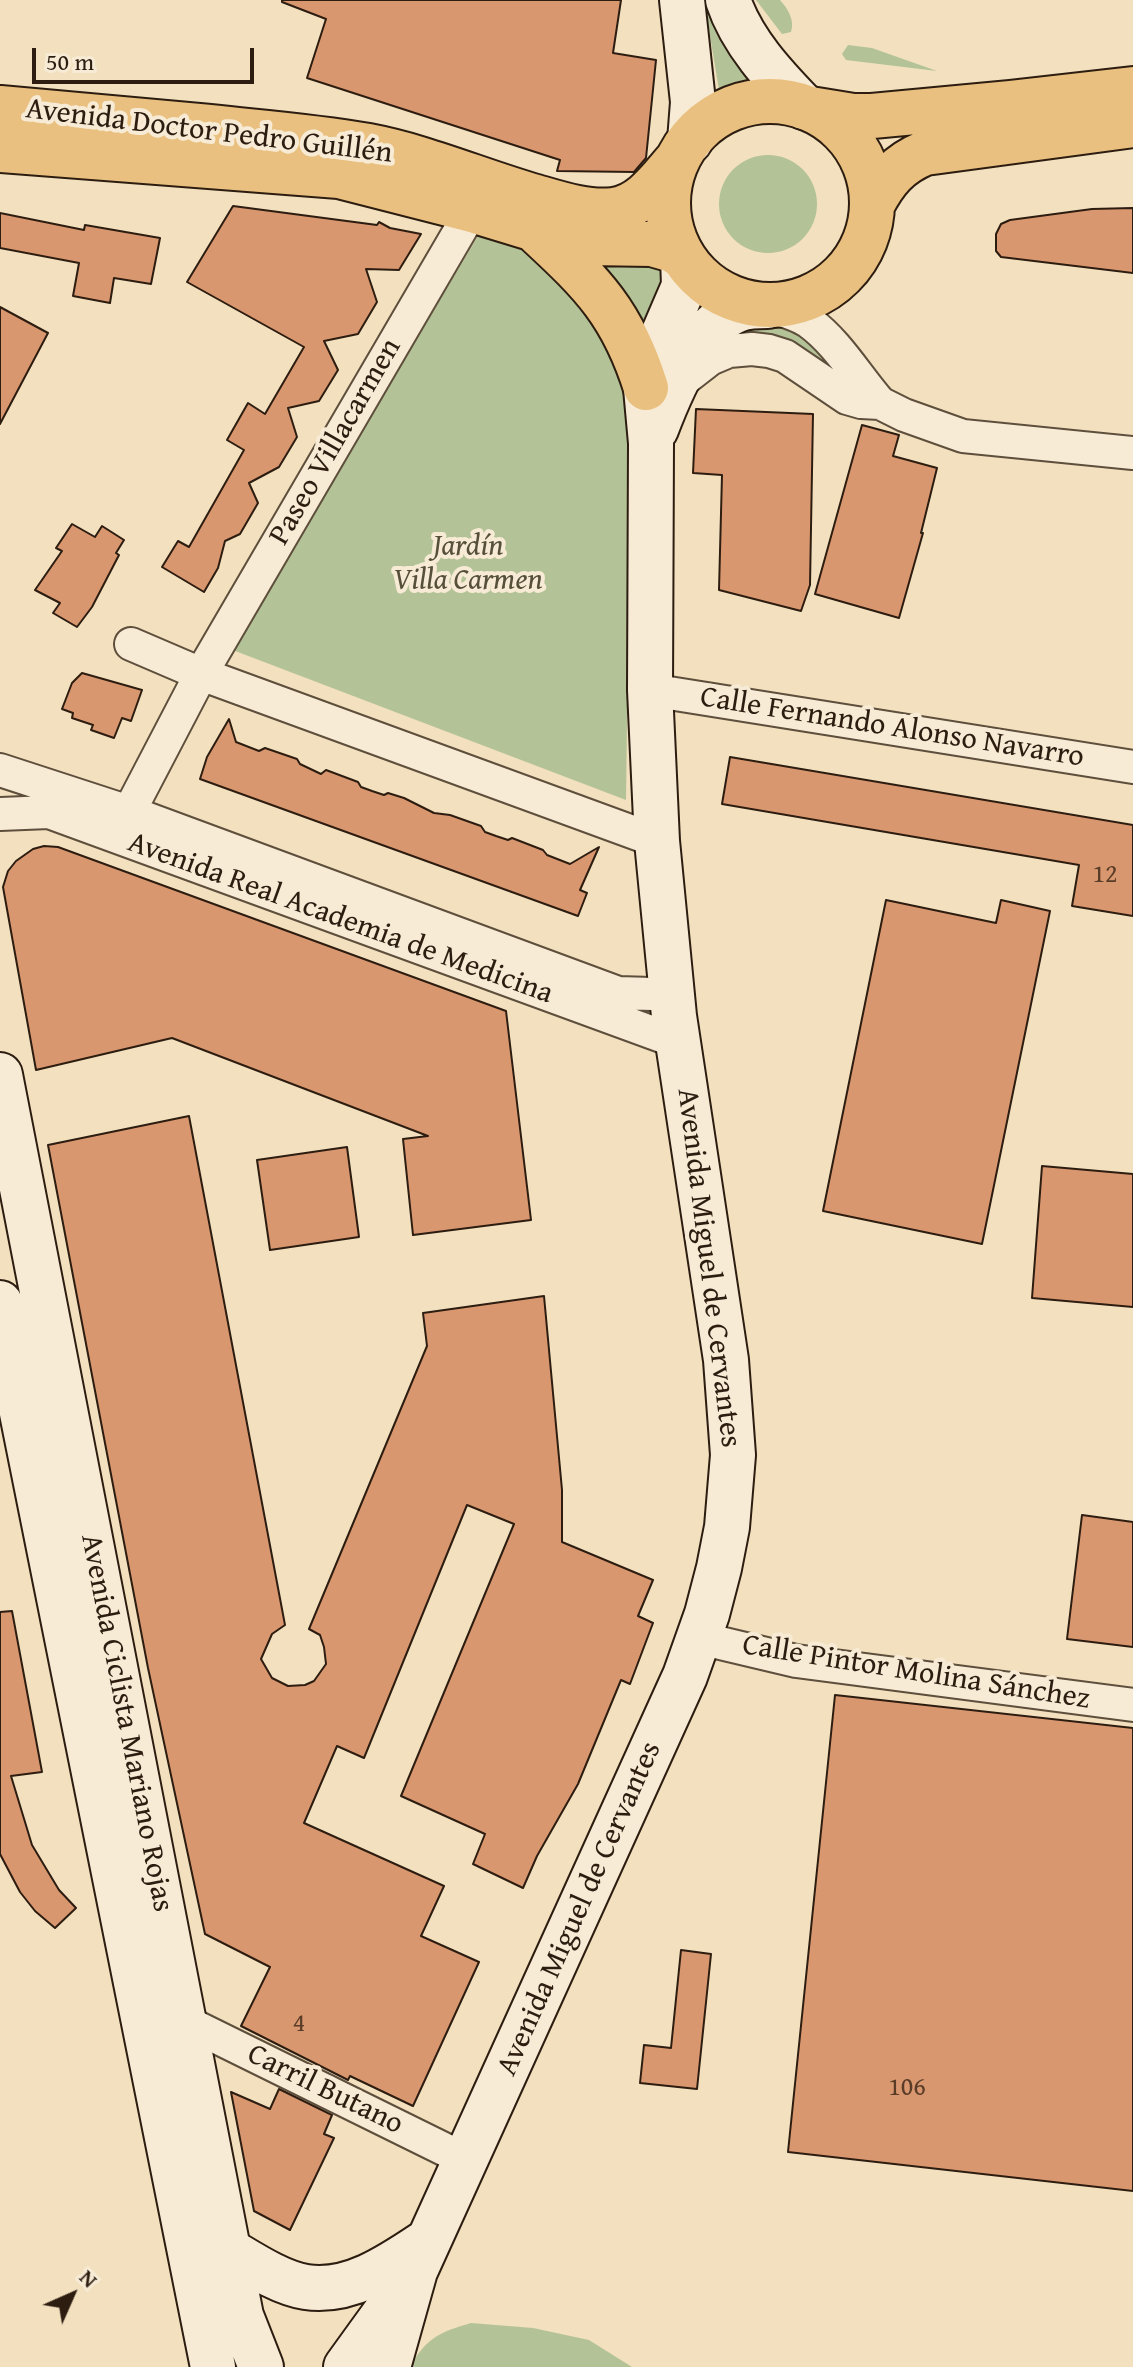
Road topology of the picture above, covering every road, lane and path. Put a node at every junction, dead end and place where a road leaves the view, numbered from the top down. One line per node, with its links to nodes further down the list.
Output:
1 (682, 0): 8 (main road)
2 (728, 0): 4 (main road)
3 (1133, 89): 4 (main road)
4 (804, 107): 8 (main road); 9 (main road)
5 (0, 108): 8 (main road, Avenida Doctor Pedro Guillén)
6 (1133, 125): 9 (main road)
7 (0, 150): 10 (main road, Avenida Doctor Pedro Guillén)
8 (684, 150): 12 (main road)
9 (872, 205): 13 (main road)
10 (472, 210): 11 (main road, Avenida Doctor Pedro Guillén); 18 (street, Paseo Villacarmen)
11 (533, 229): 12 (main road, Avenida Doctor Pedro Guillén); 14 (main road)
12 (683, 257): 13 (main road); 14 (main road, Avenida Miguel de Cervantes)
13 (768, 306): 14 (main road); 15 (street)
14 (660, 388): 15 (street); 19 (main road, Avenida Miguel de Cervantes)
15 (880, 403): 16 (street)
16 (1133, 453)
17 (131, 644): 18 (street)
18 (201, 674): 22 (street, Paseo Villacarmen); 24 (street)
19 (650, 690): 20 (street, Calle Fernando Alonso Navarro); 24 (main road, Avenida Miguel de Cervantes)
20 (1133, 767)
21 (0, 770): 22 (street, Avenida Real Academia de Medicina)
22 (129, 812): 25 (street, Avenida Real Academia de Medicina)
23 (0, 814): 26 (street, Avenida Real Academia de Medicina)
24 (657, 841): 25 (main road, Avenida Miguel de Cervantes)
25 (672, 990): 26 (main road, Avenida Miguel de Cervantes)
26 (678, 1042): 29 (main road, Avenida Miguel de Cervantes)
27 (0, 1075): 31 (main road, Avenida Ciclista Mariano Rojas)
28 (0, 1303): 35 (main road, Avenida Ciclista Mariano Rojas)
29 (699, 1638): 30 (street, Calle Pintor Molina Sánchez); 32 (main road, Avenida Miguel de Cervantes)
30 (1133, 1705)
31 (184, 2021): 32 (street, Carril Butano); 33 (main road, Avenida Ciclista Mariano Rojas)
32 (466, 2160): 34 (main road, Avenida Miguel de Cervantes)
33 (228, 2250): 34 (main road); 36 (main road, Avenida Ciclista Mariano Rojas)
34 (422, 2255): 37 (main road, Avenida Miguel de Cervantes); 38 (main road, Avenida Miguel de Cervantes)
35 (213, 2367)
36 (261, 2367)
37 (346, 2367)
38 (388, 2367)

